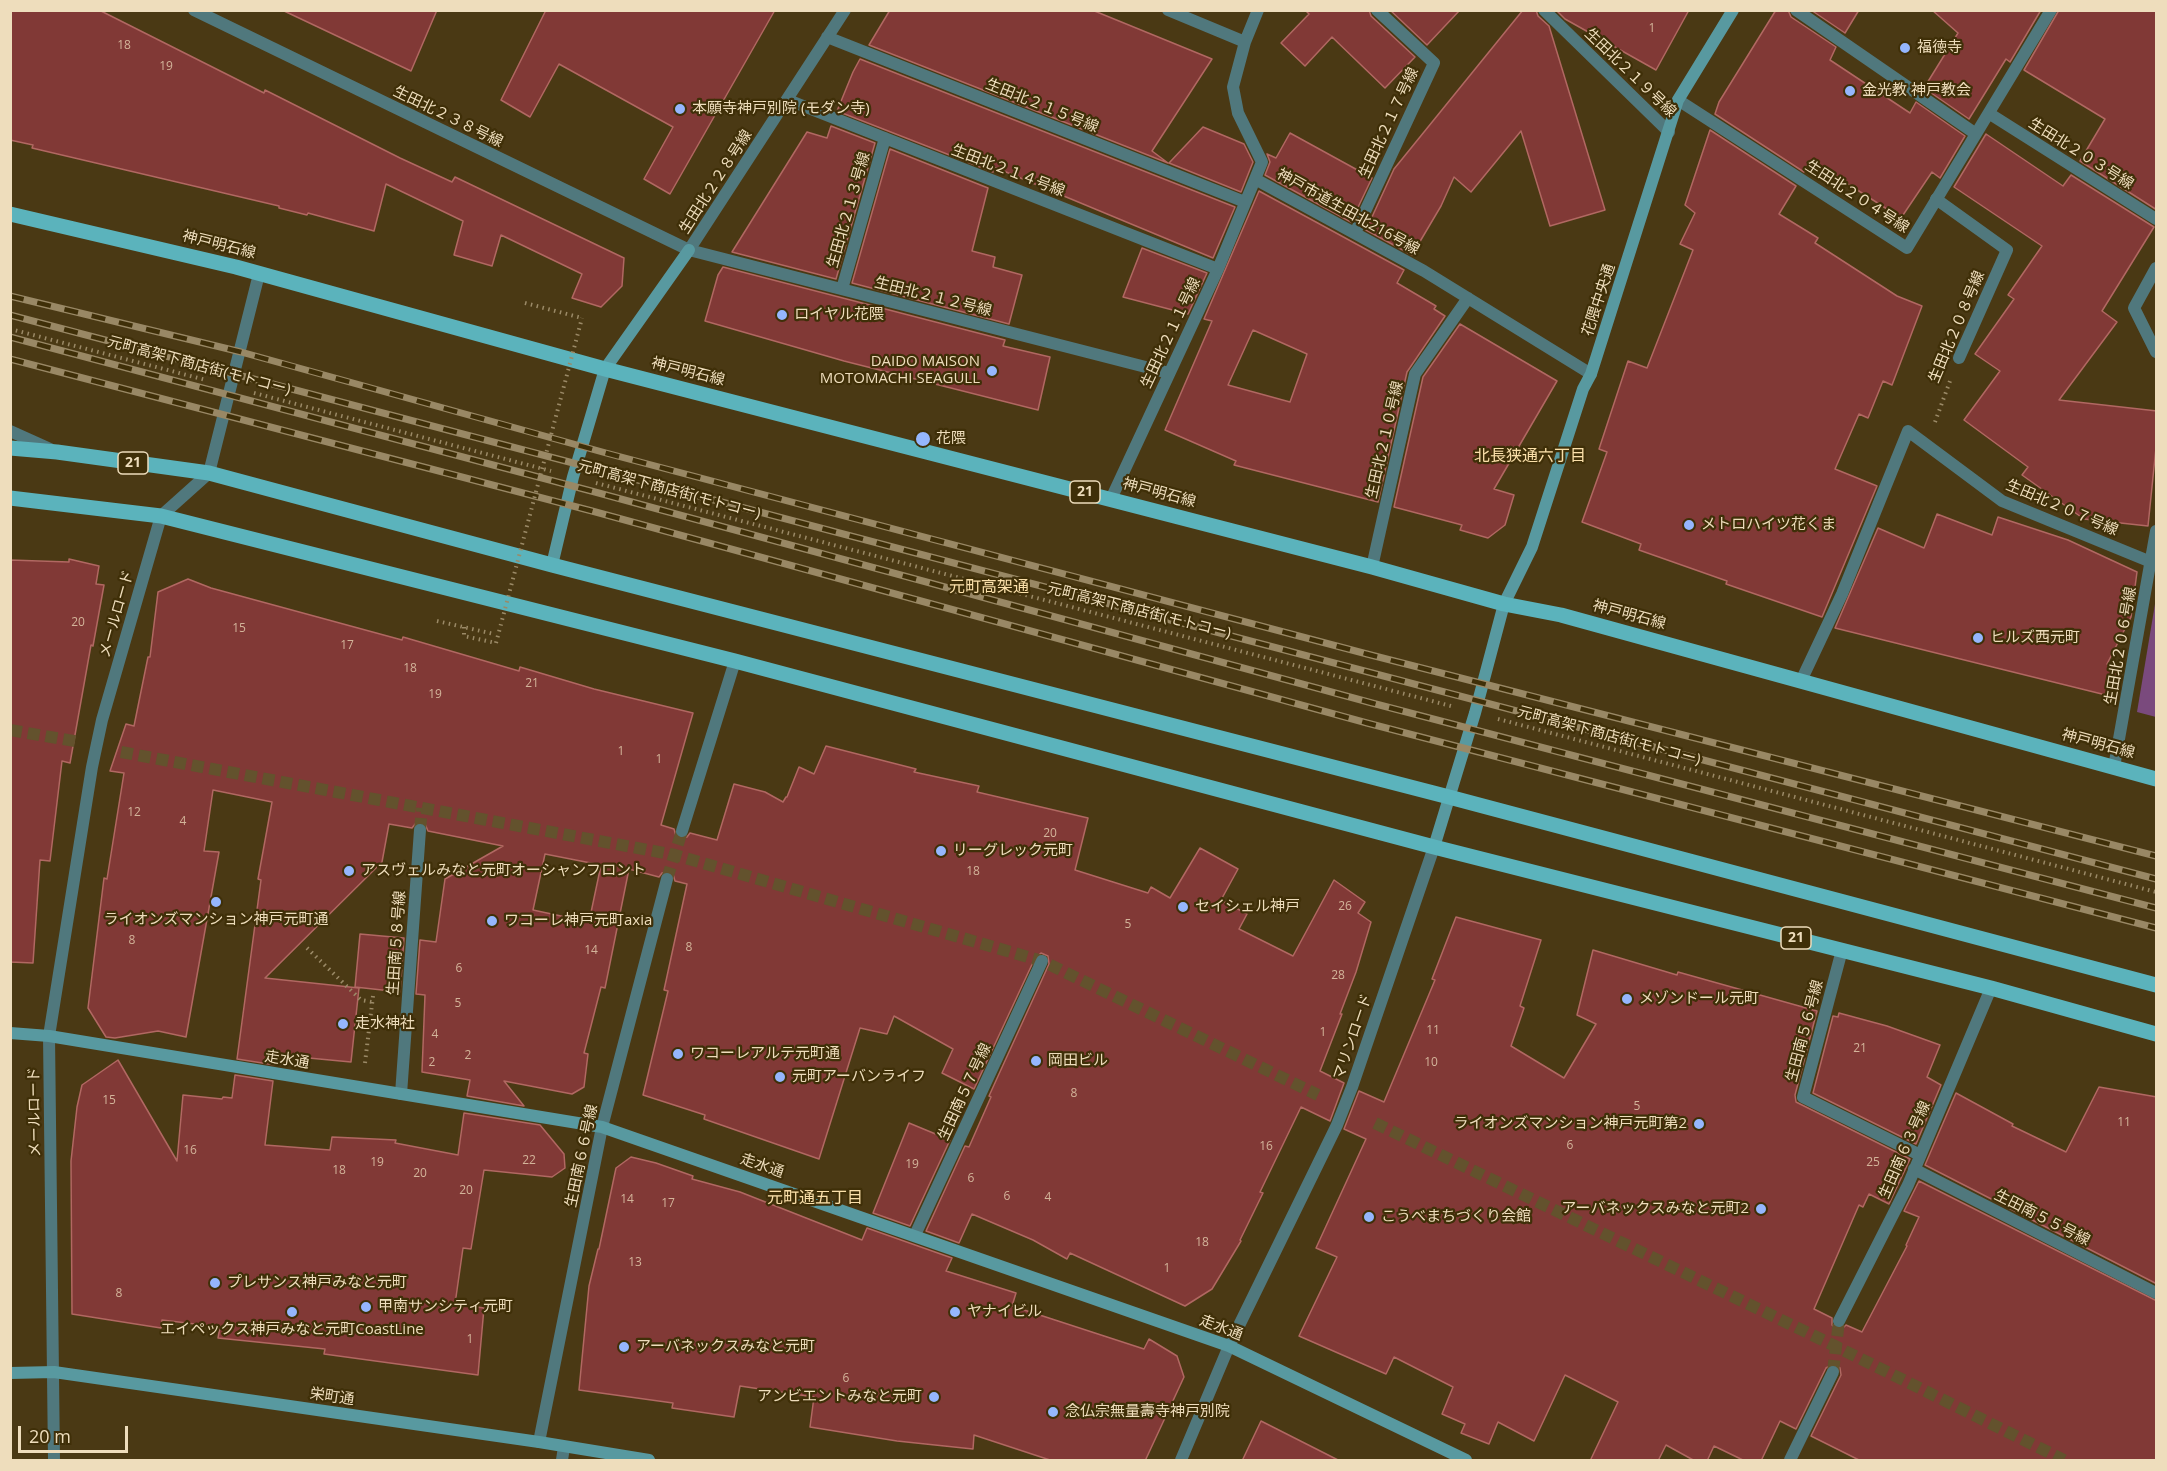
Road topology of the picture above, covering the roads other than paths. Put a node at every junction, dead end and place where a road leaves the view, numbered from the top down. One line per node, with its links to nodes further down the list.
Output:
1 (194, 10): 24 (street, 生田北２３８号線)
2 (845, 10): 10 (street, 生田北２２８号線)
3 (1168, 10): 11 (street)
4 (1258, 10): 11 (street, 神戸市道生田北216号線)
5 (1377, 10): 23 (street, 生田北２１７号線)
6 (1544, 10): 15 (street, 生田北２１９号線)
7 (1733, 10): 13 (street, 花隈中央通)
8 (1796, 10): 16 (street)
9 (2051, 10): 14 (street, 生田北２０４号線)
10 (827, 38): 12 (street, 生田北２２８号線); 20 (street, 生田北２１５号線)
11 (1245, 42): 18 (street, 神戸市道生田北216号線)
12 (788, 100): 17 (street, 生田北２１４号線); 24 (street, 生田北２２８号線)
13 (1678, 100): 15 (street, 花隈中央通); 19 (street, 生田北２０４号線)
14 (1990, 114): 16 (street, 生田北２０４号線); 22 (street, 生田北２０３号線)
15 (1669, 132): 34 (street, 花隈中央通)
16 (1976, 134): 19 (street, 生田北２０４号線)
17 (885, 138): 26 (street, 生田北２１４号線); 28 (street, 生田北２１３号線)
18 (1255, 179): 20 (street, 生田北２１１号線); 23 (street, 神戸市道生田北216号線)
19 (1936, 199): 31 (street, 生田北２０８号線)
20 (1245, 202): 26 (street, 生田北２１１号線)
21 (10, 214): 27 (main road, 神戸明石線 / 21)
22 (2157, 219)
23 (1355, 232): 29 (street, 神戸市道生田北216号線)
24 (689, 250): 28 (street, 生田北２１２号線); 32 (street)
25 (2157, 268): 30 (street)
26 (1218, 269): 33 (street, 生田北２１１号線)
27 (259, 274): 32 (main road, 神戸明石線 / 21); 38 (street)
28 (842, 289): 33 (street, 生田北２１２号線)
29 (1468, 298): 34 (street, 神戸市道生田北216号線); 45 (street, 生田北２１０号線)
30 (2157, 352)
31 (1959, 357)
32 (604, 369): 40 (main road, 神戸明石線 / 21); 44 (street)
33 (1169, 373): 40 (street, 生田北２１１号線)
34 (1591, 374): 46 (street, 花隈中央通)
35 (10, 431): 37 (street)
36 (10, 448): 37 (main road, 21)
37 (57, 452): 38 (main road, 21)
38 (210, 473): 41 (street); 44 (main road, 21)
39 (10, 498): 41 (main road, 21)
40 (1111, 499): 45 (main road, 神戸明石線 / 21)
41 (161, 516): 47 (main road, 21); 62 (street, メールロード)
42 (2157, 531): 43 (street, 生田北２０６号線)
43 (2151, 562): 48 (street, 生田北２０７号線); 49 (street, 生田北２０６号線)
44 (552, 565): 51 (main road, 21)
45 (1372, 567): 46 (main road, 神戸明石線 / 21)
46 (1504, 604): 48 (main road, 神戸明石線 / 21); 51 (street, マリンロード)
47 (735, 661): 53 (street); 54 (main road, 21)
48 (1801, 681): 49 (main road, 神戸明石線 / 21)
49 (2114, 767): 50 (main road, 神戸明石線 / 21)
50 (2157, 779)
51 (1449, 797): 54 (street, マリンロード); 58 (main road, 21)
52 (420, 830): 63 (street, 生田南５８号線)
53 (682, 831)
54 (1434, 847): 56 (main road, 21); 70 (street, マリンロード)
55 (668, 879): 64 (street, 生田南６６号線)
56 (1842, 950): 59 (main road, 21); 65 (street, 生田南５６号線)
57 (1042, 962): 67 (street, 生田南５７号線)
58 (2157, 985)
59 (1991, 988): 61 (main road, 21); 65 (street, 生田南６３号線)
60 (10, 1033): 62 (street, 走水通)
61 (2157, 1034)
62 (49, 1036): 63 (street, 走水通); 71 (street, メールロード)
63 (401, 1094): 64 (street, 走水通)
64 (602, 1127): 67 (street, 走水通); 74 (street, 生田南６６号線)
65 (1920, 1155): 66 (street, 生田南６３号線)
66 (1914, 1168): 68 (street, 生田南５５号線); 69 (street, 生田南６３号線)
67 (915, 1235): 70 (street, 走水通)
68 (2157, 1293)
69 (1839, 1321)
70 (1229, 1346): 79 (street, マリンロード); 80 (street, 走水通)
71 (54, 1372): 73 (street, 栄町通); 74 (street, 栄町通); 76 (street, メールロード)
72 (1833, 1372): 81 (street)
73 (10, 1373)
74 (539, 1442): 75 (street, 栄町通)
75 (564, 1447): 77 (street); 78 (street, 栄町通)
76 (54, 1461)
77 (562, 1461)
78 (649, 1461)
79 (1180, 1461)
80 (1466, 1461)
81 (1790, 1461)

